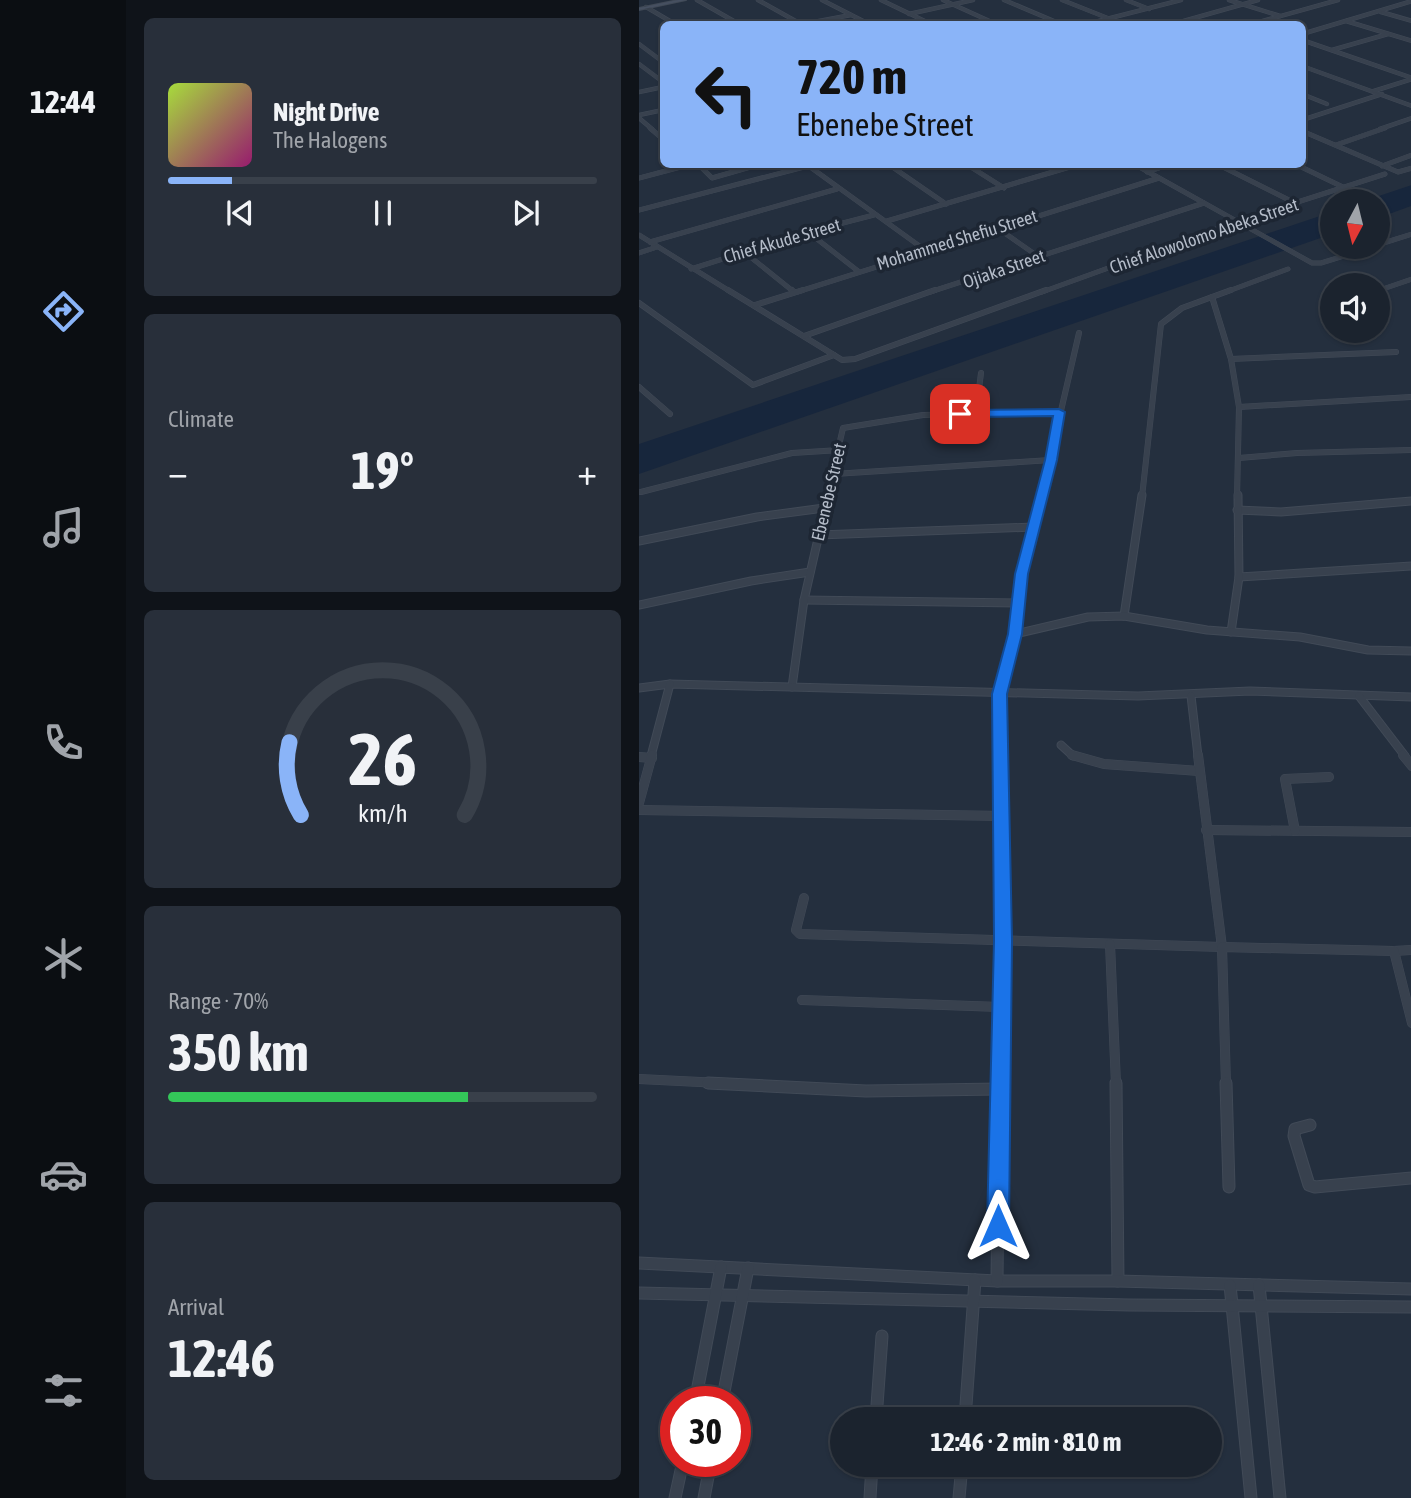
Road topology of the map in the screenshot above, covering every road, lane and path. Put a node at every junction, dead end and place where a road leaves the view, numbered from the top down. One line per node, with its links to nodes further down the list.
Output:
1 (673, 0): 20 (main road)
2 (684, 0): 19 (main road)
3 (697, 0): 28 (street)
4 (758, 0): 29 (street)
5 (822, 0): 24 (street)
6 (881, 0): 23 (street)
7 (943, 0): 17 (street)
8 (973, 0): 17 (street)
9 (1004, 0): 34 (street)
10 (1063, 0): 26 (street)
11 (1126, 0): 21 (street)
12 (1180, 0): 21 (street)
13 (1229, 0): 18 (street)
14 (1258, 0): 18 (street)
15 (1338, 0): 25 (street)
16 (1411, 1): 22 (street)
17 (953, 4): 23 (street); 33 (street)
18 (1242, 4): 25 (street); 36 (street)
19 (646, 7): 20 (main road); 27 (street)
20 (639, 8)
21 (1149, 9): 26 (street)
22 (1379, 11): 38 (street); 39 (street)
23 (909, 14): 32 (street)
24 (851, 15): 30 (street); 31 (street)
25 (1280, 16): 37 (street)
26 (1110, 19): 35 (street)
27 (670, 21)
28 (734, 21)
29 (796, 21)
30 (818, 21)
31 (863, 21)
32 (924, 21)
33 (990, 21)
34 (1054, 21)
35 (1101, 21)
36 (1183, 21)
37 (1262, 21)
38 (1346, 21): 40 (street); 41 (street)
39 (1411, 21)
40 (1306, 33)
41 (1388, 34): 43 (street); 45 (street)
42 (1306, 41): 45 (street)
43 (1411, 41)
44 (639, 44): 47 (street)
45 (1332, 50): 51 (street)
46 (660, 55): 47 (street)
47 (655, 56): 48 (street)
48 (660, 60)
49 (639, 64): 52 (street)
50 (1306, 67): 54 (street)
51 (1411, 80): 54 (street)
52 (660, 82)
53 (660, 86): 55 (street)
54 (1374, 91): 56 (street)
55 (639, 92)
56 (1382, 94): 59 (street); 63 (street)
57 (1306, 96): 58 (street)
58 (1327, 104)
59 (1411, 106)
60 (660, 111): 61 (street)
61 (639, 117): 65 (street)
62 (1411, 118): 66 (street)
63 (1306, 119)
64 (1306, 133): 66 (street)
65 (660, 134)
66 (1336, 145): 68 (street)
67 (1411, 155): 68 (street)
68 (1382, 166): 81 (street)
69 (677, 168): 84 (street)
70 (702, 168): 85 (street)
71 (747, 168): 85 (street)
72 (796, 168): 87 (street)
73 (811, 168): 90 (street)
74 (894, 168): 92 (street)
75 (972, 168): 88 (street)
76 (1067, 168): 88 (street)
77 (1140, 168): 82 (street)
78 (1159, 168): 82 (street)
79 (1225, 168): 93 (street)
80 (1303, 168): 89 (street)
81 (1411, 168)
82 (1147, 172): 86 (street)
83 (1385, 174): 89 (street, Chief Alowolomo Abeka Street)
84 (639, 178)
85 (712, 178): 87 (street)
86 (1159, 178): 91 (street); 98 (street, Mohammed Shefiu Street)
87 (724, 188): 94 (street)
88 (1004, 188): 92 (street)
89 (1345, 188): 93 (street, Chief Alowolomo Abeka Street)
90 (837, 189): 95 (street); 103 (street)
91 (1204, 203): 97 (street); 108 (street, Ojiaka Street)
92 (946, 204): 96 (street)
93 (1297, 204): 97 (street, Chief Alowolomo Abeka Street)
94 (639, 210)
95 (874, 215): 96 (street); 99 (street, Chief Akude Street)
96 (887, 221): 105 (street)
97 (1238, 221): 109 (street); 122 (street, Chief Alowolomo Abeka Street)
98 (996, 227): 105 (street, Mohammed Shefiu Street); 108 (street)
99 (808, 232): 106 (street, Chief Akude Street); 112 (street)
100 (1411, 234): 102 (street)
101 (639, 235): 103 (street)
102 (1390, 241)
103 (650, 242): 104 (street)
104 (657, 247): 107 (street); 110 (street)
105 (925, 250): 112 (street, Mohammed Shefiu Street)
106 (743, 251): 110 (street, Chief Akude Street); 115 (street)
107 (639, 253)
108 (1039, 257): 120 (street, Ojiaka Street)
109 (1334, 259)
110 (691, 269): 118 (street)
111 (1288, 269): 116 (street)
112 (858, 271): 115 (street, Mohammed Shefiu Street)
113 (1411, 279): 114 (street)
114 (1390, 286)
115 (794, 292): 118 (street, Mohammed Shefiu Street)
116 (1212, 297): 123 (street); 149 (street)
117 (639, 303): 122 (street)
118 (755, 305): 120 (street)
119 (1079, 333): 129 (street)
120 (804, 336): 122 (street)
121 (1396, 352): 123 (street)
122 (834, 355)
123 (1231, 359): 127 (street)
124 (981, 373): 128 (street)
125 (639, 387): 130 (street)
126 (1411, 397): 127 (street)
127 (1239, 407): 133 (street)
128 (976, 412): 129 (street, Ebenebe Street); 131 (street, Ebenebe Street)
129 (1059, 412): 134 (street)
130 (670, 414)
131 (840, 450): 135 (street, Ebenebe Street); 136 (street)
132 (1411, 450): 133 (street)
133 (1239, 458): 139 (street)
134 (1051, 460): 135 (street); 140 (street)
135 (834, 474): 138 (street, Ebenebe Street)
136 (641, 492)
137 (1411, 501): 139 (street)
138 (824, 508): 141 (street, Ebenebe Street); 142 (street)
139 (1236, 510): 145 (street)
140 (1033, 527): 141 (street); 147 (street)
141 (819, 535): 144 (street, Ebenebe Street)
142 (639, 541)
143 (1411, 566): 145 (street)
144 (810, 572): 146 (street, Ebenebe Street); 148 (street)
145 (1239, 577): 150 (street)
146 (803, 600): 147 (street); 154 (street, Ebenebe Street)
147 (1019, 603): 151 (street)
148 (639, 605)
149 (1124, 616): 150 (street); 151 (street)
150 (1231, 632): 152 (street)
151 (1015, 634): 156 (street)
152 (1411, 651)
153 (670, 684): 154 (street); 155 (street); 162 (street)
154 (792, 687): 156 (street)
155 (639, 688)
156 (999, 694): 157 (street); 168 (street)
157 (1191, 696): 158 (street); 164 (street)
158 (1359, 696): 159 (street); 163 (street)
159 (1411, 697)
160 (1061, 745): 164 (street)
161 (639, 757): 162 (street)
162 (652, 758): 166 (street)
163 (1411, 766)
164 (1199, 771): 169 (street)
165 (1329, 777): 170 (street)
166 (639, 803)
167 (639, 810): 168 (street)
168 (1003, 816): 173 (street)
169 (1206, 830): 170 (street); 175 (street)
170 (1295, 831): 171 (street)
171 (1411, 832)
172 (804, 898): 173 (street)
173 (1003, 941): 174 (street); 179 (street)
174 (1110, 944): 175 (street); 190 (street)
175 (1222, 947): 177 (street); 185 (street)
176 (1411, 950): 177 (street)
177 (1394, 951): 180 (street)
178 (802, 1000): 179 (street)
179 (1000, 1007): 182 (street)
180 (1411, 1023)
181 (639, 1079): 182 (street)
182 (999, 1089): 191 (street)
183 (1310, 1125): 184 (street)
184 (1411, 1178)
185 (1229, 1187)
186 (639, 1263): 187 (street)
187 (721, 1267): 188 (street); 196 (street)
188 (748, 1268): 189 (street); 197 (street)
189 (975, 1280): 191 (street); 198 (street)
190 (1118, 1281): 191 (street); 192 (street)
191 (997, 1282)
192 (1230, 1285): 193 (street); 200 (street)
193 (1259, 1285): 194 (street); 199 (street)
194 (1411, 1289)
195 (639, 1293): 196 (street)
196 (717, 1295): 197 (street); 203 (street)
197 (742, 1296): 198 (street); 204 (street)
198 (973, 1300): 200 (street); 206 (street)
199 (1262, 1304): 200 (street); 201 (street); 216 (street)
200 (1232, 1305): 215 (street)
201 (1411, 1307)
202 (882, 1336): 205 (street)
203 (698, 1386)
204 (725, 1386)
205 (877, 1407)
206 (966, 1407)
207 (680, 1477): 211 (street)
208 (708, 1477): 212 (street)
209 (871, 1477): 213 (street)
210 (961, 1477): 214 (street)
211 (675, 1498)
212 (704, 1498)
213 (870, 1498)
214 (959, 1498)
215 (1251, 1498)
216 (1280, 1498)

